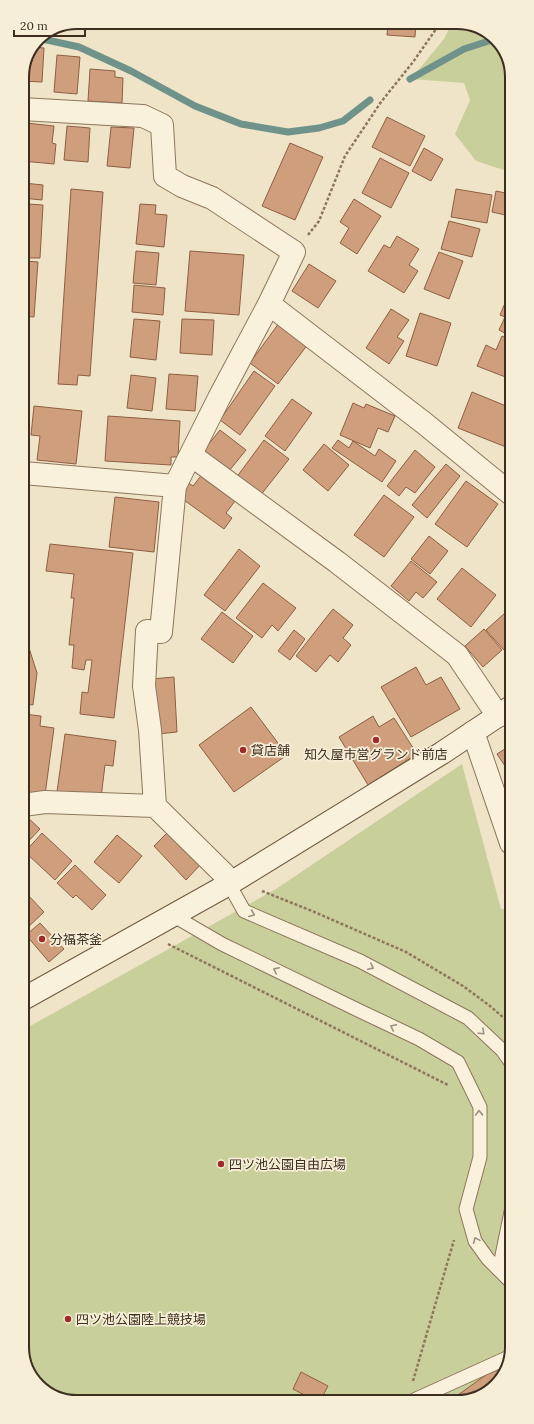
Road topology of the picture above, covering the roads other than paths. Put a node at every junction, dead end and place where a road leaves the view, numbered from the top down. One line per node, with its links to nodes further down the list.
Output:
1 (29, 109): 2 (street)
2 (269, 304): 3 (street); 6 (street)
3 (191, 455): 5 (street); 7 (street)
4 (29, 474): 5 (street)
5 (175, 486): 10 (street)
6 (505, 489)
7 (505, 711): 8 (street)
8 (473, 732): 11 (street); 12 (street)
9 (29, 804): 10 (street)
10 (155, 806): 12 (street)
11 (505, 825)
12 (229, 884): 13 (street); 15 (lane, one-way to 15)
13 (174, 916): 14 (street); 17 (lane, one-way to 13)
14 (29, 996)
15 (505, 1054)
16 (505, 1241): 17 (lane)
17 (499, 1270): 18 (lane)
18 (505, 1276)
19 (503, 1360): 20 (lane)
20 (425, 1395)

